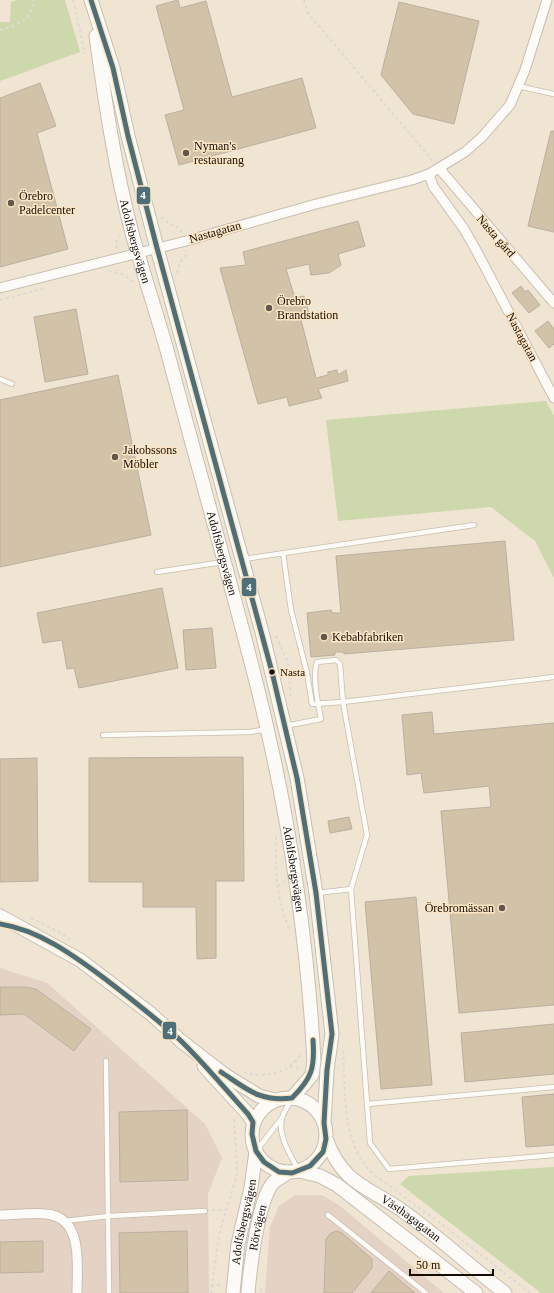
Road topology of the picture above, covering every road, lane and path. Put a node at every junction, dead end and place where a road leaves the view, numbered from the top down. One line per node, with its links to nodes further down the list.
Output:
1 (33, 0): 5 (path)
2 (304, 0): 8 (path)
3 (547, 0): 6 (street, Nastagatan)
4 (92, 3): 12 (main road, Adolfsbergsvägen); 14 (main road, Adolfsbergsvägen)
5 (0, 30)
6 (518, 86): 7 (lane); 8 (street, Nastagatan)
7 (554, 94)
8 (439, 168): 9 (street, Nastagatan); 21 (street, Nasta gård)
9 (429, 174): 12 (street, Nastagatan); 24 (street, Nastagatan)
10 (158, 213): 11 (path)
11 (181, 230)
12 (157, 248): 14 (street, Nastagatan); 27 (main road, Adolfsbergsvägen)
13 (186, 251): 17 (path)
14 (138, 252): 19 (street, Nastagatan); 28 (main road, Adolfsbergsvägen)
15 (107, 272): 16 (path)
16 (123, 274)
17 (177, 276)
18 (50, 287): 20 (path)
19 (0, 288)
20 (0, 300)
21 (554, 303)
22 (0, 379): 23 (lane)
23 (12, 384)
24 (554, 398)
25 (474, 525): 26 (lane)
26 (283, 554): 27 (lane); 34 (lane)
27 (242, 559): 28 (main road); 35 (main road, Adolfsbergsvägen)
28 (224, 562): 29 (lane); 36 (main road, Adolfsbergsvägen)
29 (157, 572)
30 (273, 630): 33 (path)
31 (554, 677): 32 (lane)
32 (344, 702): 34 (lane); 34 (lane); 41 (lane)
33 (291, 703)
34 (318, 703): 35 (lane)
35 (285, 726): 36 (main road); 42 (main road, Adolfsbergsvägen)
36 (267, 729): 37 (lane); 43 (main road, Adolfsbergsvägen)
37 (102, 735)
38 (276, 836): 40 (path)
39 (286, 880): 40 (path)
40 (278, 886): 47 (path)
41 (352, 888): 42 (lane); 55 (lane)
42 (316, 893): 43 (main road); 59 (main road, Adolfsbergsvägen)
43 (298, 895): 53 (main road, Adolfsbergsvägen)
44 (0, 916): 46 (main road)
45 (0, 924): 46 (main road)
46 (18, 927): 48 (main road)
47 (292, 936)
48 (181, 1041): 54 (main road); 57 (main road)
49 (302, 1050): 51 (path)
50 (106, 1061): 68 (lane)
51 (248, 1073)
52 (554, 1087): 55 (lane)
53 (292, 1098): 54 (main road); 56 (lane); 59 (main road)
54 (275, 1100): 57 (main road)
55 (367, 1104): 62 (lane)
56 (282, 1118): 61 (lane); 63 (lane)
57 (253, 1122): 61 (main road)
58 (235, 1123): 64 (path)
59 (324, 1123): 60 (main road, Adolfsbergsvägen)
60 (326, 1139): 63 (main road, Rörvägen); 77 (main road, Västhagagatan)
61 (256, 1151): 63 (main road, Västhagagatan); 73 (main road, Adolfsbergsvägen)
62 (554, 1155)
63 (293, 1172): 74 (main road, Rörvägen); 76 (main road, Västhagagatan)
64 (226, 1210): 65 (path); 72 (path)
65 (204, 1211): 68 (lane)
66 (0, 1215): 69 (street)
67 (328, 1215): 75 (lane)
68 (109, 1216): 69 (lane); 71 (lane)
69 (65, 1221): 70 (street)
70 (77, 1293)
71 (109, 1293)
72 (211, 1293)
73 (233, 1293)
74 (248, 1293)
75 (426, 1293)
76 (476, 1293)
77 (505, 1293)

